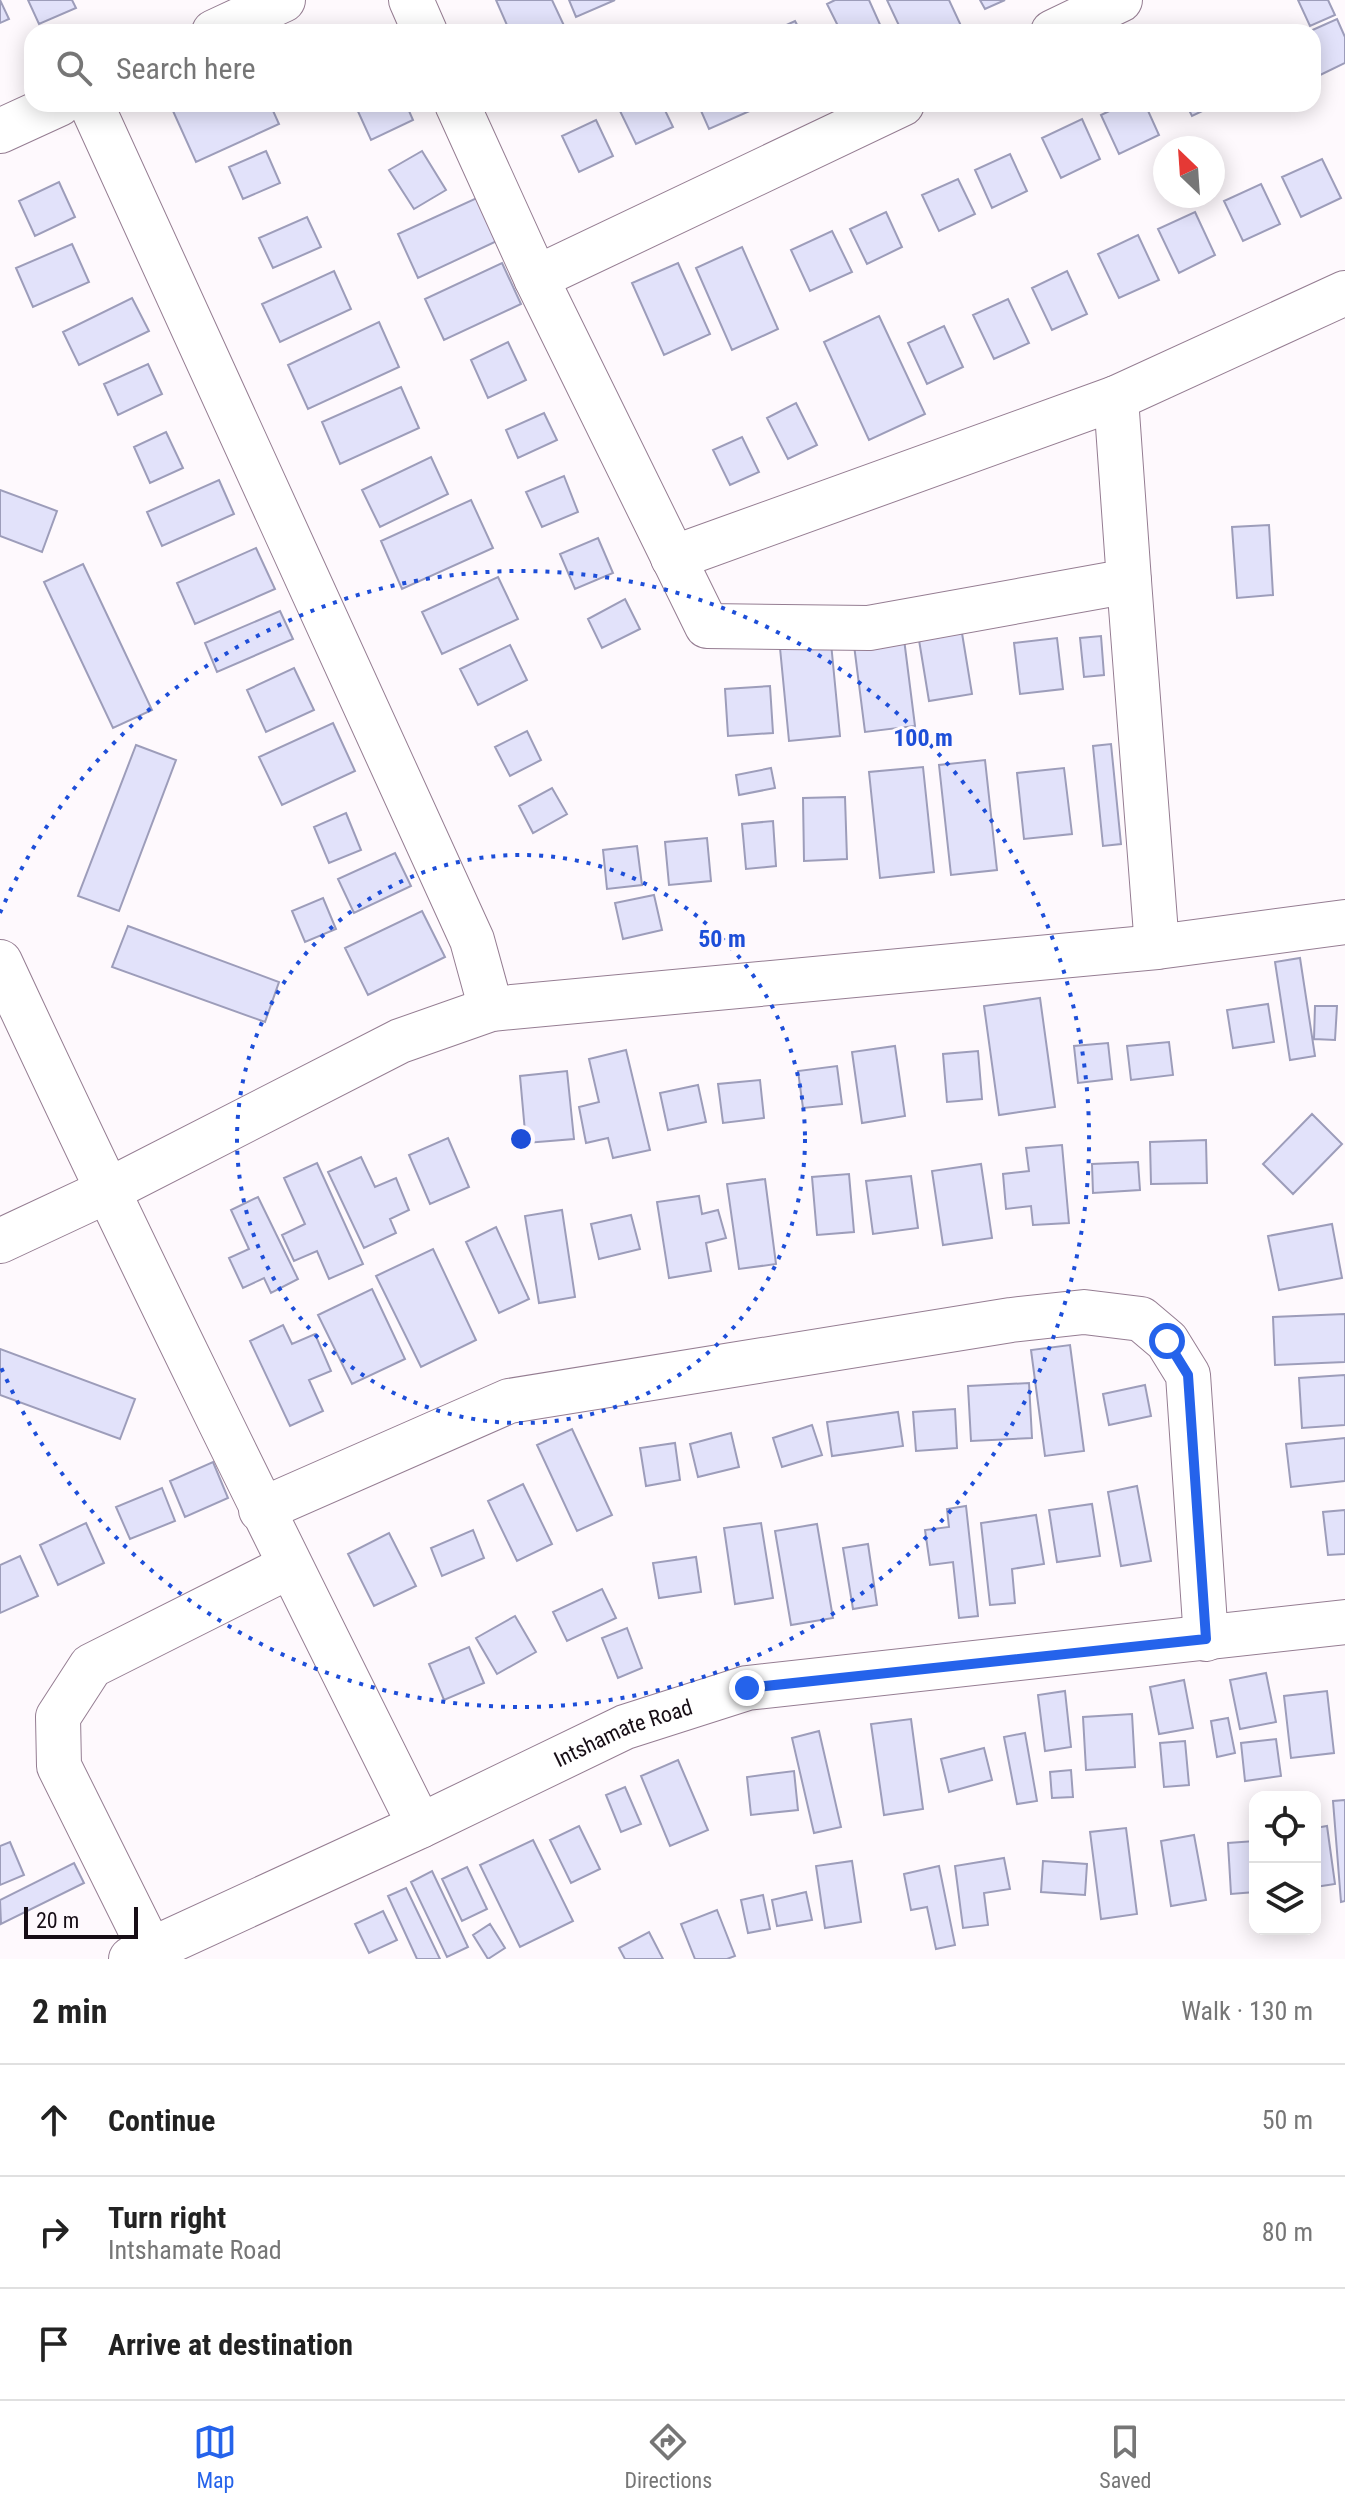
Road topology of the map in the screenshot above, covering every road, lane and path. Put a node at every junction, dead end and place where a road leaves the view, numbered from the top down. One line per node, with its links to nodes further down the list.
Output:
1 (283, 0): 4 (street)
2 (411, 0): 5 (street)
3 (1120, 0): 6 (street)
4 (231, 24)
5 (422, 24)
6 (1070, 24)
7 (42, 112): 11 (street)
8 (95, 112): 20 (street)
9 (461, 112): 12 (street)
10 (885, 112): 12 (street)
11 (0, 131)
12 (536, 278): 15 (street)
13 (1345, 293): 14 (street)
14 (1116, 398): 15 (street); 16 (street)
15 (673, 558): 16 (street)
16 (1129, 581): 18 (street)
17 (1345, 922): 18 (street)
18 (1157, 947): 20 (street)
19 (0, 962): 21 (street)
20 (491, 1009): 21 (street)
21 (107, 1191): 22 (street); 23 (street)
22 (0, 1241)
23 (261, 1510): 24 (street); 26 (street)
24 (290, 1566): 27 (street); 28 (street)
25 (1345, 1622): 26 (street, Intshamate Road)
26 (1206, 1639): 27 (street, Intshamate Road)
27 (420, 1826): 28 (street, Intshamate Road)
28 (146, 1956)

